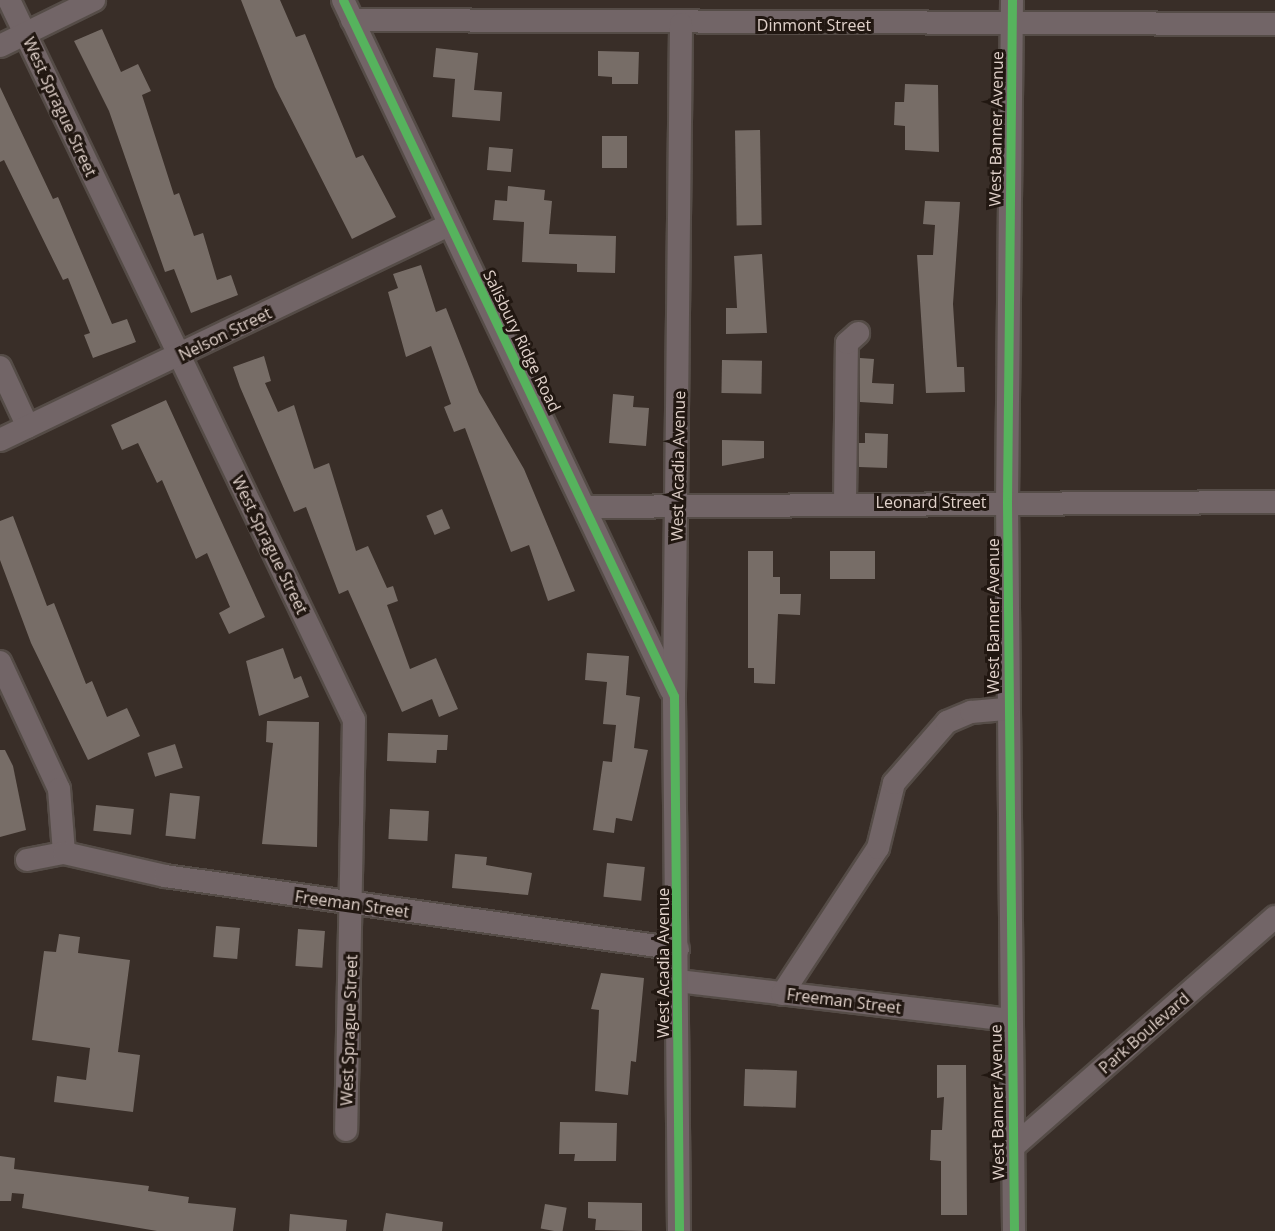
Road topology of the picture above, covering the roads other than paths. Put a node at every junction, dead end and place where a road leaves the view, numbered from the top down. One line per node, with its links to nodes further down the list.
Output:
1 (9, 0): 8 (street, West Sprague Street)
2 (94, 0): 8 (street)
3 (1012, 0): 7 (street, West Banner Avenue)
4 (348, 10): 5 (street, Dinmont Street); 10 (street, Salisbury Ridge Road)
5 (681, 24): 7 (street, Dinmont Street); 19 (street, West Acadia Avenue)
6 (1275, 24): 7 (street, Dinmont Street)
7 (1012, 26): 17 (street, West Banner Avenue)
8 (25, 33): 9 (street); 12 (street, West Sprague Street)
9 (0, 46)
10 (449, 225): 12 (street, Nelson Street); 20 (street, Salisbury Ridge Road)
11 (858, 333): 16 (street)
12 (179, 356): 14 (street, Nelson Street); 26 (street, West Sprague Street)
13 (0, 367): 14 (street)
14 (28, 427): 15 (street, Nelson Street)
15 (0, 440)
16 (845, 502): 17 (street, Leonard Street); 19 (street, Leonard Street)
17 (1007, 502): 18 (street, Leonard Street); 23 (street, West Banner Avenue)
18 (1275, 502)
19 (679, 503): 20 (street, Leonard Street); 22 (street, West Acadia Avenue)
20 (586, 507): 22 (street, Salisbury Ridge Road)
21 (0, 662): 24 (street)
22 (674, 696): 28 (street, West Acadia Avenue)
23 (1008, 709): 30 (street); 31 (street, West Banner Avenue)
24 (64, 853): 25 (street, Freeman Street); 26 (street, Freeman Street)
25 (27, 860)
26 (352, 905): 28 (street, Freeman Street); 32 (street, West Sprague Street)
27 (1275, 917): 33 (street, Park Boulevard)
28 (678, 949): 29 (street, West Acadia Avenue)
29 (678, 981): 30 (street, Freeman Street); 34 (street, West Acadia Avenue)
30 (782, 994): 31 (street, Freeman Street)
31 (1010, 1020): 33 (street, West Banner Avenue)
32 (346, 1130)
33 (1012, 1148): 35 (street, West Banner Avenue)
34 (679, 1231)
35 (1014, 1231)

